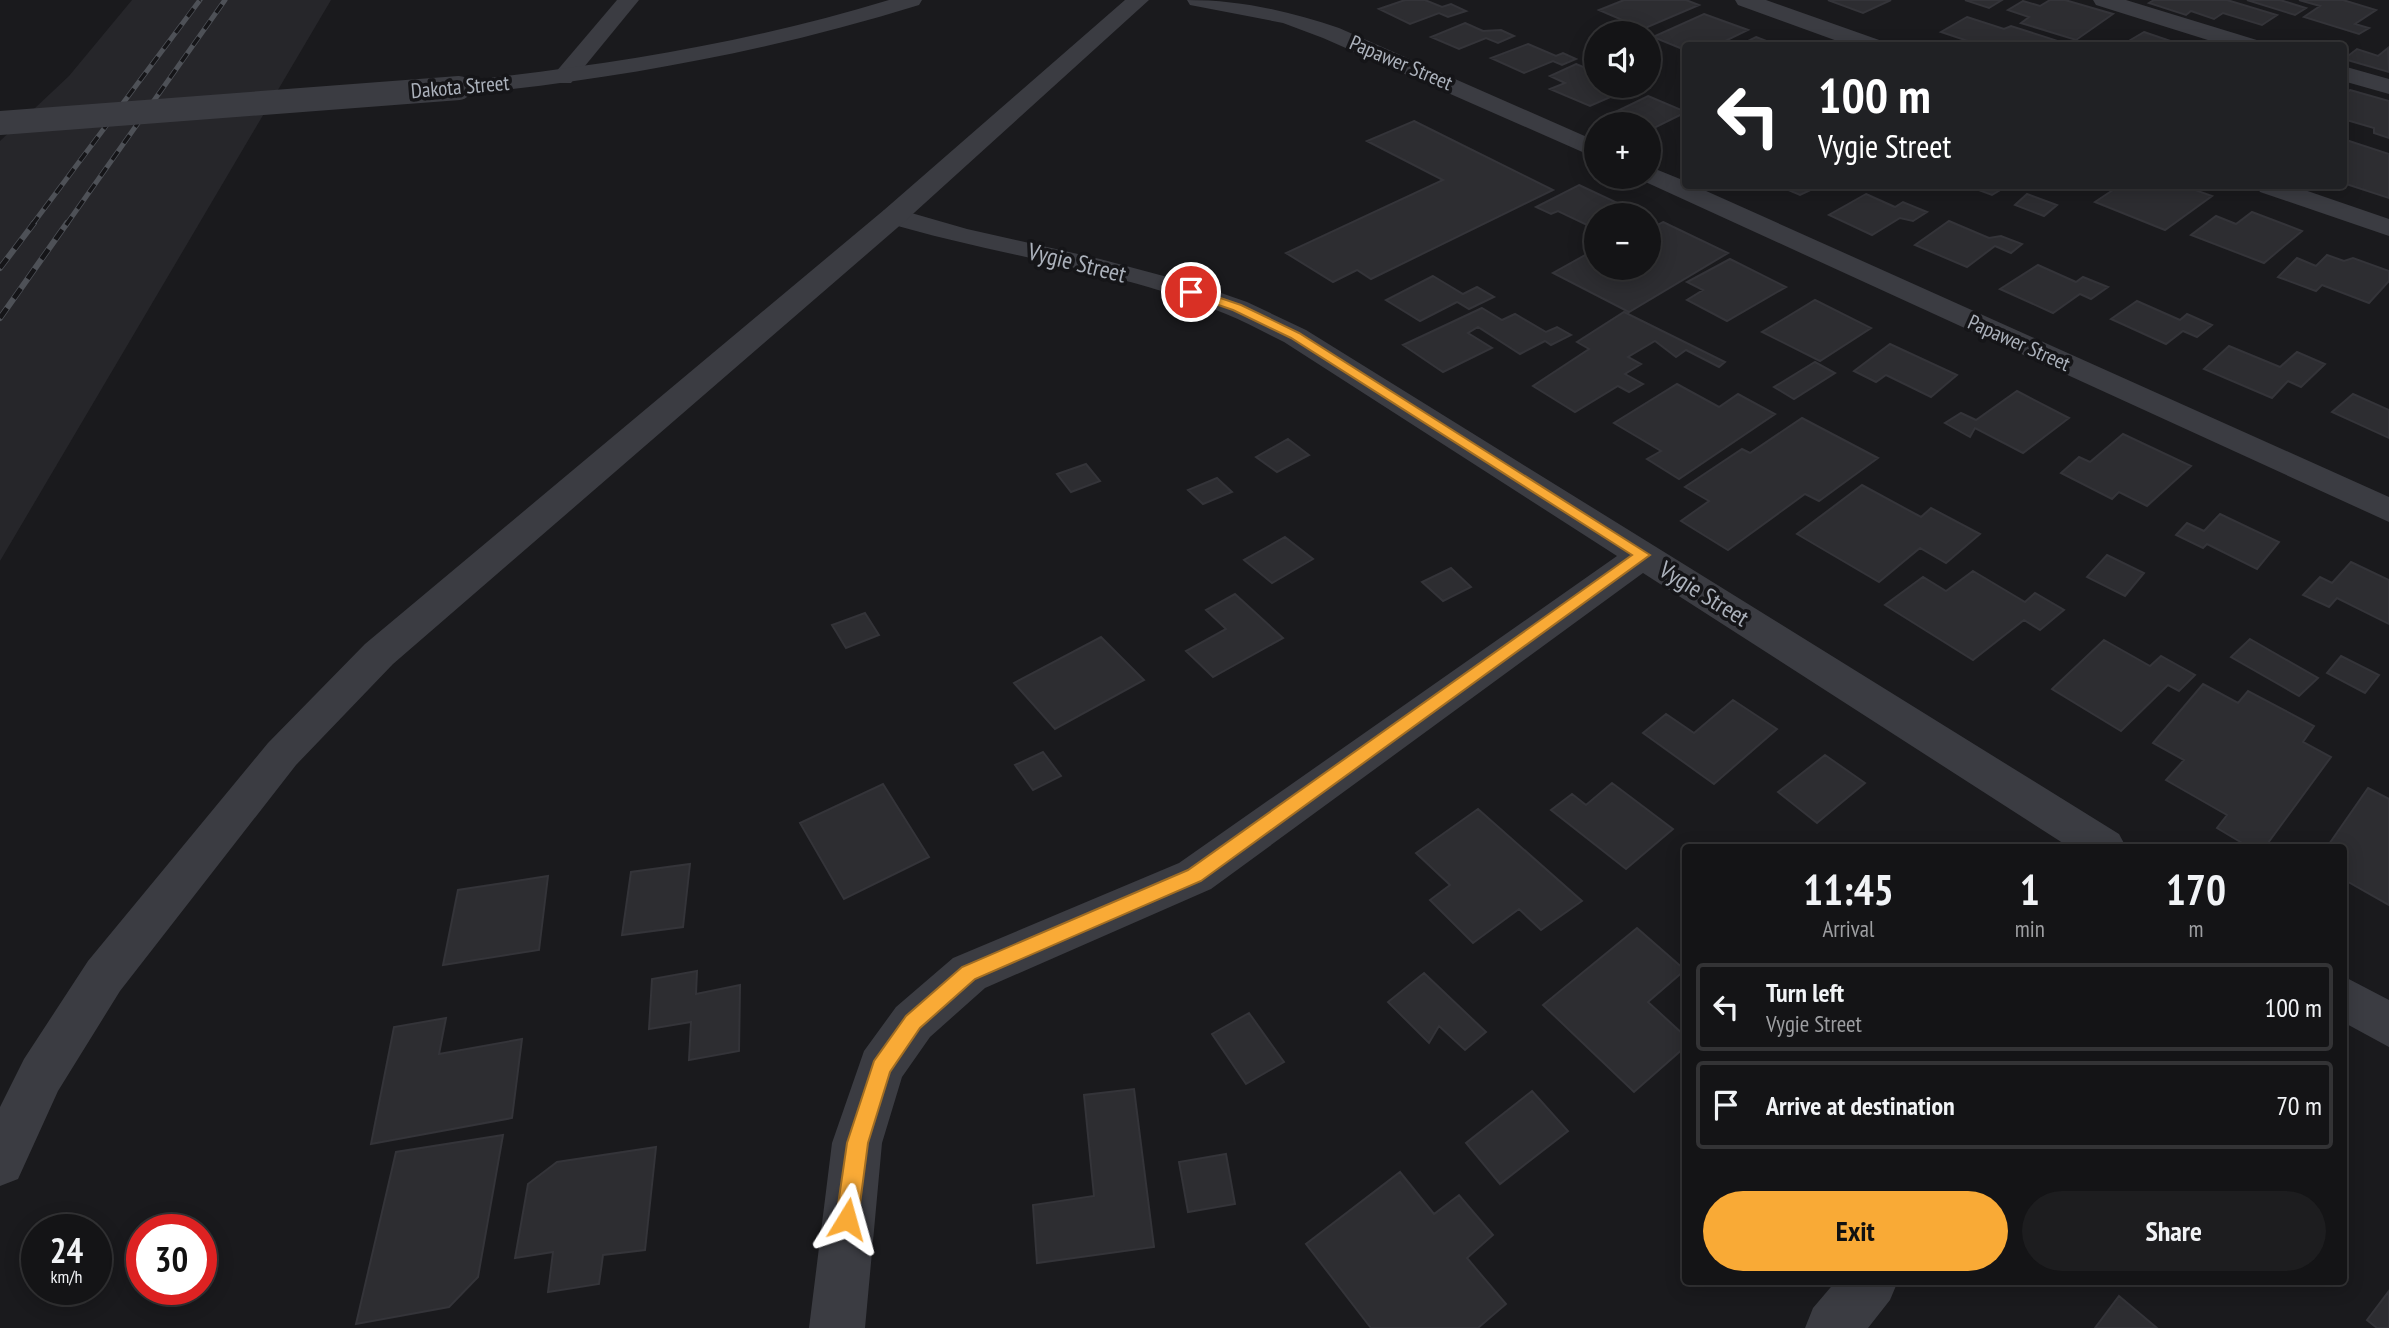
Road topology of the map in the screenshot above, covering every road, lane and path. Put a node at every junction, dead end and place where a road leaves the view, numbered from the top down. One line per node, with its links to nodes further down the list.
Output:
1 (628, 0): 10 (street)
2 (911, 0): 10 (street, Dakota Street)
3 (1139, 0): 16 (street)
4 (1198, 0): 13 (street, Papawer Street)
5 (1746, 0): 7 (street)
6 (2104, 0): 8 (street)
7 (1863, 42)
8 (2239, 42)
9 (2347, 74): 11 (street)
10 (563, 78): 12 (street, Dakota Street, bridge)
11 (2389, 87)
12 (0, 123)
13 (1584, 145)
14 (1661, 180): 18 (street, Papawer Street)
15 (2278, 189): 17 (street)
16 (894, 216): 19 (street, Vygie Street); 23 (street)
17 (2389, 228)
18 (2389, 511)
19 (1643, 555): 20 (street, Vygie Street); 25 (street)
20 (2099, 844)
21 (2347, 999): 22 (street)
22 (2389, 1025)
23 (0, 1161)
24 (1868, 1285): 26 (street)
25 (837, 1328)
26 (1833, 1328)

